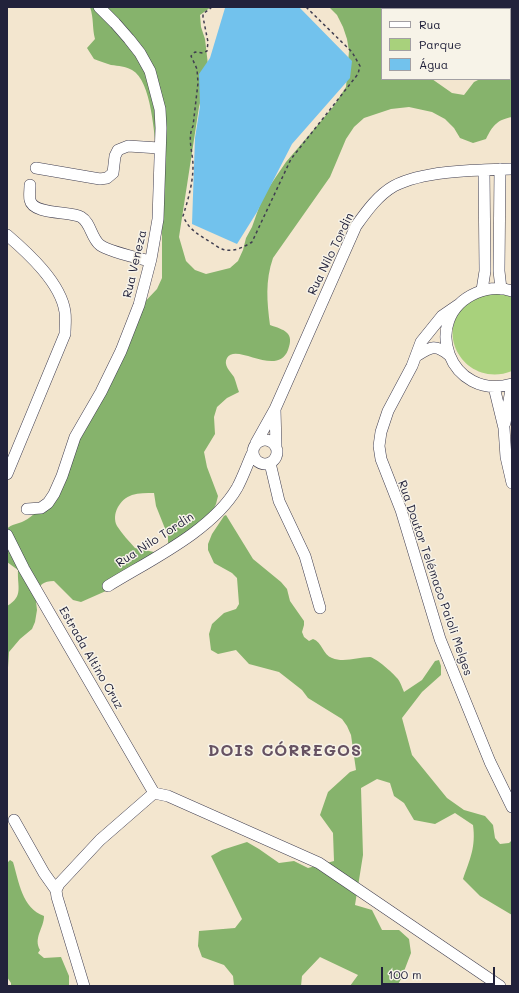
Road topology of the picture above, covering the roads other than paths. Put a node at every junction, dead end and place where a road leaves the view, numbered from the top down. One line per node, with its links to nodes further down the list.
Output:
1 (99, 7): 2 (street, Rua Veneza)
2 (159, 148): 3 (street); 9 (street, Rua Veneza)
3 (36, 168)
4 (512, 169): 6 (street, Rua Nilo Tordin)
5 (484, 170): 6 (street, Rua Nilo Tordin); 10 (street); 17 (street, Rua Nilo Tordin)
6 (500, 170): 11 (street)
7 (30, 185): 9 (street)
8 (7, 234): 23 (street)
9 (150, 261): 25 (street, Rua Veneza)
10 (482, 290): 11 (street); 12 (street, Rua Doutor Telémaco Paioli Melges)
11 (509, 290)
12 (458, 305): 13 (street, Rua Doutor Telémaco Paioli Melges); 14 (street)
13 (418, 355): 14 (street); 30 (street, Rua Doutor Telémaco Paioli Melges)
14 (449, 355): 16 (street)
15 (512, 384): 16 (street); 18 (street)
16 (494, 387): 18 (street)
17 (275, 409): 19 (street, Rua Nilo Tordin); 20 (street, Rua Nilo Tordin)
18 (504, 428): 24 (street)
19 (256, 443): 20 (street); 21 (street)
20 (276, 447): 22 (street)
21 (252, 454): 22 (street); 27 (street, Rua Nilo Tordin)
22 (270, 463): 28 (street)
23 (7, 474)
24 (512, 483)
25 (27, 509)
26 (7, 535): 29 (street, Estrada Altino Cruz)
27 (108, 586)
28 (320, 608)
29 (154, 793): 32 (street); 34 (street)
30 (512, 807)
31 (14, 820): 32 (street)
32 (56, 890): 33 (street)
33 (84, 986)
34 (500, 986)

